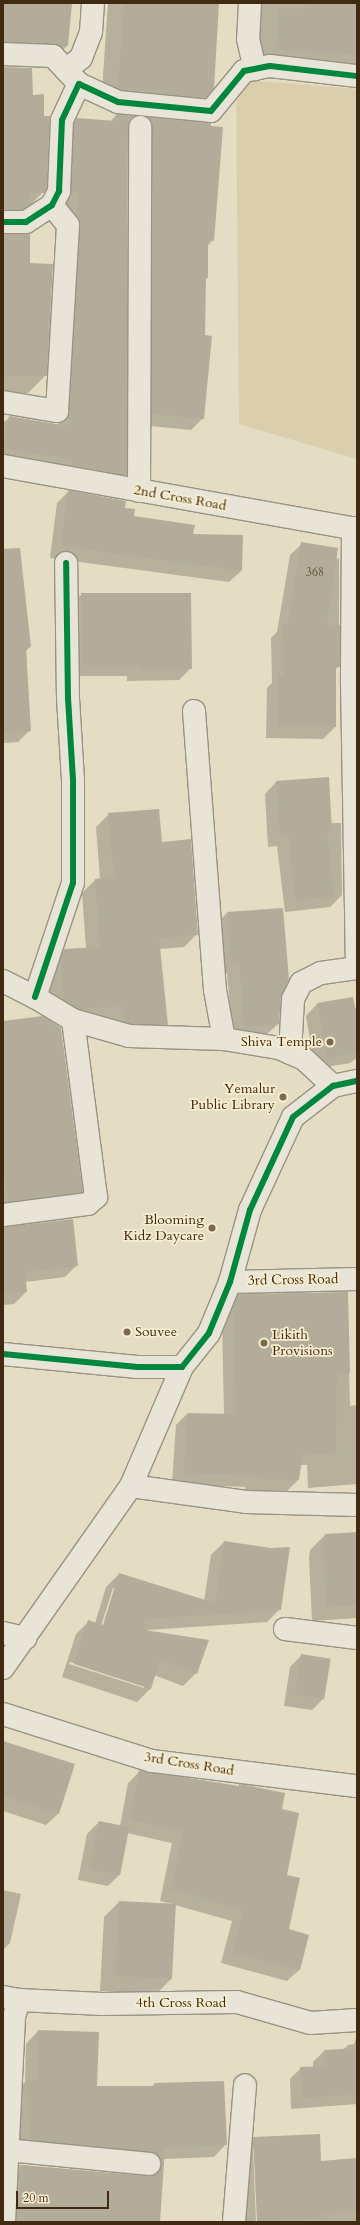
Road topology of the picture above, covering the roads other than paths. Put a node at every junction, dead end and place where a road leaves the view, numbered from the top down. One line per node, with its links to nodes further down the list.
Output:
1 (94, 3): 6 (street)
2 (250, 3): 4 (street)
3 (3, 54): 6 (street)
4 (255, 68): 5 (street); 6 (street)
5 (357, 76)
6 (73, 77): 8 (street)
7 (140, 127): 12 (street)
8 (52, 205): 9 (street); 10 (street)
9 (3, 222)
10 (3, 402)
11 (3, 466): 12 (street, 2nd Cross Road)
12 (139, 491): 13 (street, 2nd Cross Road)
13 (355, 529): 15 (street)
14 (66, 562): 21 (street)
15 (354, 682): 17 (street)
16 (194, 711): 23 (street)
17 (355, 804): 18 (street)
18 (357, 964)
19 (357, 968): 24 (street)
20 (3, 981): 21 (street)
21 (35, 997): 22 (street)
22 (74, 1020): 23 (street); 27 (street)
23 (224, 1039): 24 (street)
24 (290, 1053): 26 (street)
25 (357, 1081): 26 (street)
26 (333, 1086): 29 (street)
27 (3, 1215)
28 (357, 1279): 29 (street, 3rd Cross Road)
29 (230, 1282): 31 (street)
30 (3, 1354): 31 (street)
31 (182, 1367): 32 (street)
32 (131, 1486): 33 (street); 36 (street)
33 (357, 1505)
34 (285, 1629): 37 (street)
35 (3, 1633): 36 (street)
36 (25, 1638): 38 (street)
37 (357, 1638)
38 (3, 1668)
39 (3, 1714): 40 (street, 3rd Cross Road)
40 (357, 1786)
41 (11, 1998): 42 (street, 4th Cross Road); 44 (street)
42 (357, 2020)
43 (245, 2085): 47 (street)
44 (7, 2150): 45 (street); 46 (street)
45 (149, 2164)
46 (4, 2222)
47 (234, 2222)

